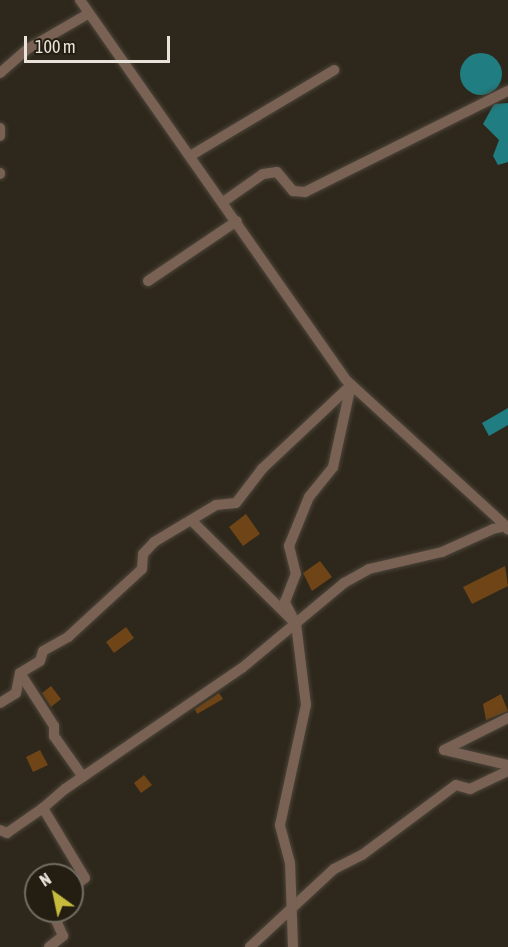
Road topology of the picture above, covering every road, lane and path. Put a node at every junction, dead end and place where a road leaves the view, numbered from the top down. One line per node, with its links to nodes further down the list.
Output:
1 (80, 0): 2 (street)
2 (88, 14): 4 (street); 8 (street)
3 (334, 70): 8 (street)
4 (0, 74)
5 (508, 91): 9 (street)
6 (0, 128): 7 (street)
7 (0, 136)
8 (190, 156): 9 (street)
9 (223, 202): 10 (street)
10 (237, 221): 11 (street); 12 (street)
11 (148, 280)
12 (351, 385): 13 (street); 14 (street); 15 (street)
13 (192, 521): 15 (street); 16 (street)
14 (507, 528): 15 (street)
15 (296, 624): 21 (street); 25 (street)
16 (20, 673): 17 (street); 21 (street)
17 (0, 703)
18 (508, 718): 19 (street)
19 (508, 765)
20 (508, 771): 25 (street)
21 (83, 777): 22 (street)
22 (43, 808): 23 (street); 24 (street)
23 (0, 830)
24 (76, 863)
25 (292, 905): 28 (street); 29 (street)
26 (57, 923): 27 (street)
27 (49, 947)
28 (250, 947)
29 (293, 947)

